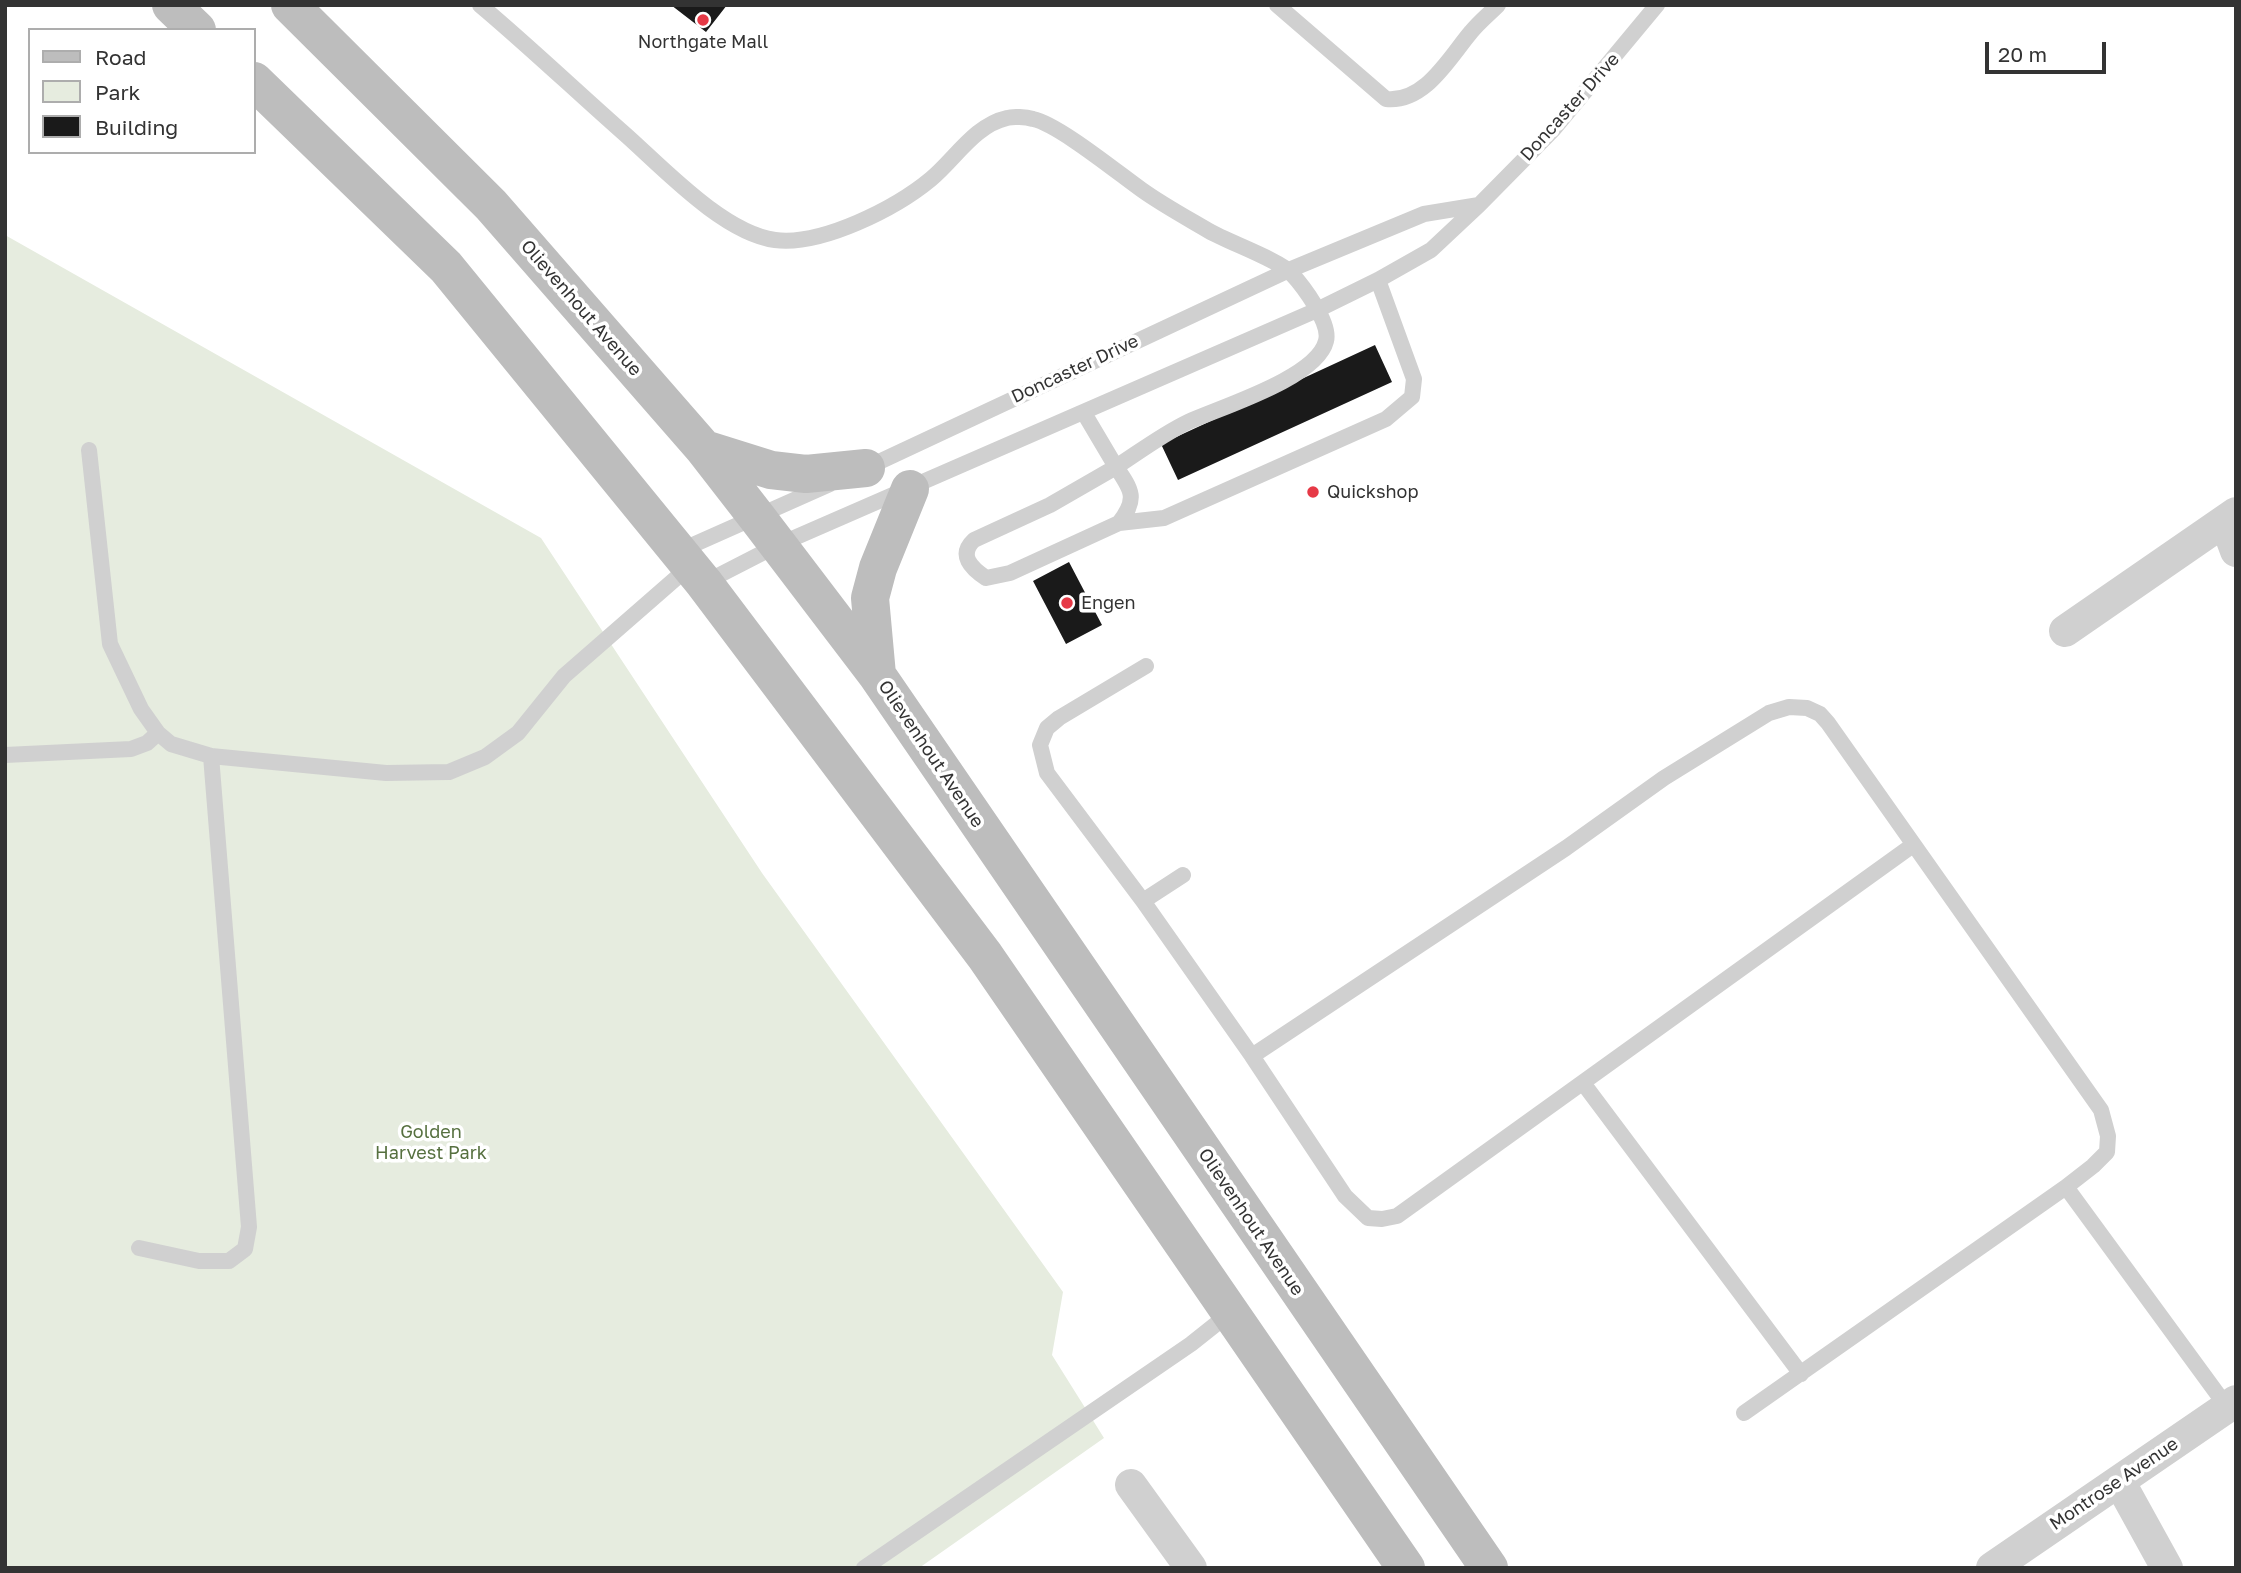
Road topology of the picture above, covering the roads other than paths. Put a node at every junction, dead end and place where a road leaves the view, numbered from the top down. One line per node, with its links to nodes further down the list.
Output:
1 (171, 5): 7 (street)
2 (290, 5): 14 (street, Olievenhout Avenue)
3 (480, 5): 10 (lane)
4 (1277, 5): 5 (lane)
5 (1498, 5)
6 (1657, 5): 9 (lane, Doncaster Drive)
7 (195, 28)
8 (256, 84): 23 (street)
9 (1479, 205): 10 (lane, Doncaster Drive); 11 (lane, Doncaster Drive)
10 (1289, 270): 12 (lane); 17 (lane, Doncaster Drive)
11 (1378, 280): 12 (lane, Doncaster Drive); 20 (lane)
12 (1317, 310): 13 (lane, Doncaster Drive); 16 (lane)
13 (1084, 413): 16 (lane); 18 (lane, Doncaster Drive)
14 (704, 449): 17 (street); 21 (street, Olievenhout Avenue)
15 (89, 450): 27 (lane)
16 (1115, 467): 20 (lane); 20 (lane)
17 (866, 468): 21 (lane, Doncaster Drive)
18 (910, 489): 21 (lane, Doncaster Drive); 26 (street)
19 (2230, 517): 22 (street); 24 (street)
20 (1119, 523)
21 (767, 530): 23 (lane, Doncaster Drive); 23 (lane, Doncaster Drive); 26 (street, Olievenhout Avenue)
22 (2236, 551)
23 (690, 567): 29 (lane); 37 (street)
24 (2065, 631)
25 (1146, 666): 32 (lane)
26 (877, 675): 46 (street, Olievenhout Avenue)
27 (158, 733): 28 (lane); 29 (lane)
28 (5, 755)
29 (211, 756): 36 (lane)
30 (1913, 845): 33 (lane); 34 (lane); 35 (lane)
31 (1183, 875): 32 (lane)
32 (1143, 901): 33 (lane)
33 (1252, 1056): 34 (lane)
34 (1583, 1083): 38 (lane)
35 (2066, 1187): 38 (lane); 39 (lane)
36 (139, 1248)
37 (1230, 1313): 43 (lane); 45 (street)
38 (1801, 1374): 40 (lane)
39 (2231, 1404): 41 (street, Montrose Avenue)
40 (1744, 1413)
41 (2119, 1481): 47 (street, Montrose Avenue); 48 (street)
42 (1131, 1485): 44 (street)
43 (864, 1568)
44 (1191, 1568)
45 (1406, 1568)
46 (1489, 1568)
47 (1992, 1568)
48 (2167, 1568)

